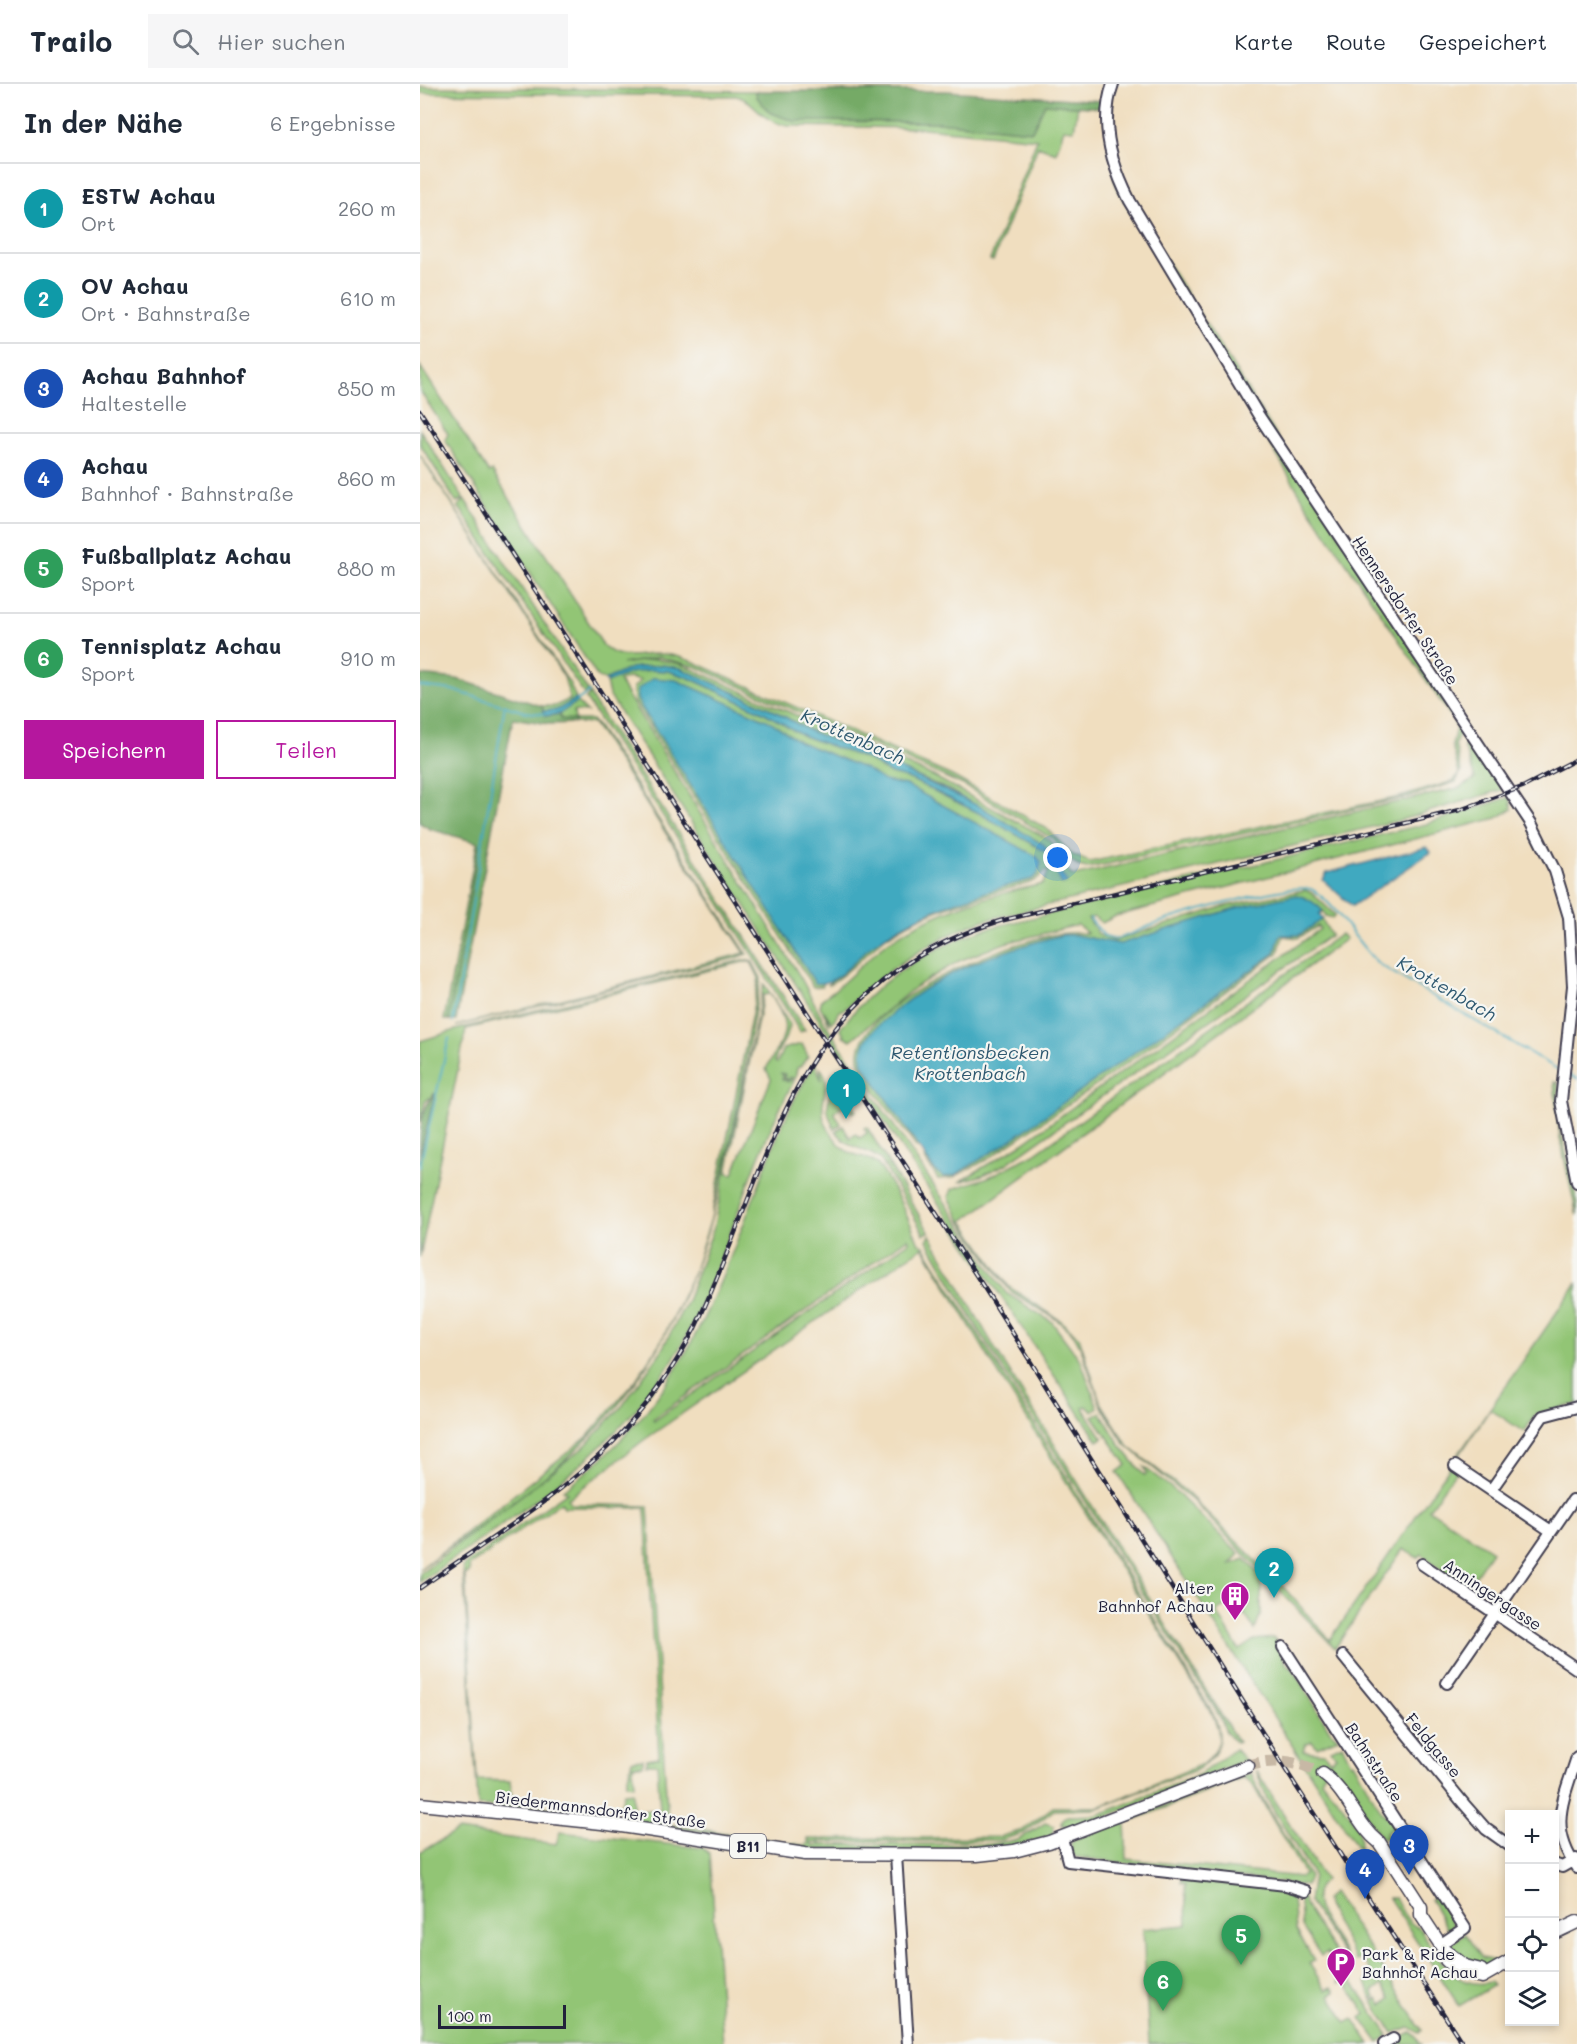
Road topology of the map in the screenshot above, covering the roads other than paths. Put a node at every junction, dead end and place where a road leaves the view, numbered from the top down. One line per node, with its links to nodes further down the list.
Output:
1 (1113, 84): 2 (street, Hennersdorfer Straße)
2 (1577, 1182)
3 (1577, 1407): 5 (street)
4 (1455, 1466): 5 (street)
5 (1491, 1490): 7 (street)
6 (1573, 1500): 7 (street)
7 (1551, 1531): 9 (street)
8 (1422, 1564): 9 (street, Anningergasse)
9 (1494, 1613): 12 (street, Anningergasse); 13 (street)
10 (1283, 1647): 26 (street, Bahnstraße)
11 (1343, 1656): 19 (street, Feldgasse)
12 (1577, 1670)
13 (1447, 1683)
14 (1577, 1757): 21 (street)
15 (1248, 1766): 18 (main road, B11)
16 (1323, 1774): 26 (main road)
17 (420, 1804): 20 (main road, Biedermannsdorfer Straße / B11)
18 (1062, 1838): 20 (main road, Biedermannsdorfer Straße / B11); 23 (street)
19 (1505, 1843)
20 (896, 1855): 28 (street)
21 (1575, 1863): 22 (street)
22 (1559, 1866)
23 (1306, 1891)
24 (1577, 1922): 25 (main road)
25 (1559, 1931)
26 (1442, 1947): 27 (main road)
27 (1505, 1963)
28 (908, 2044)

